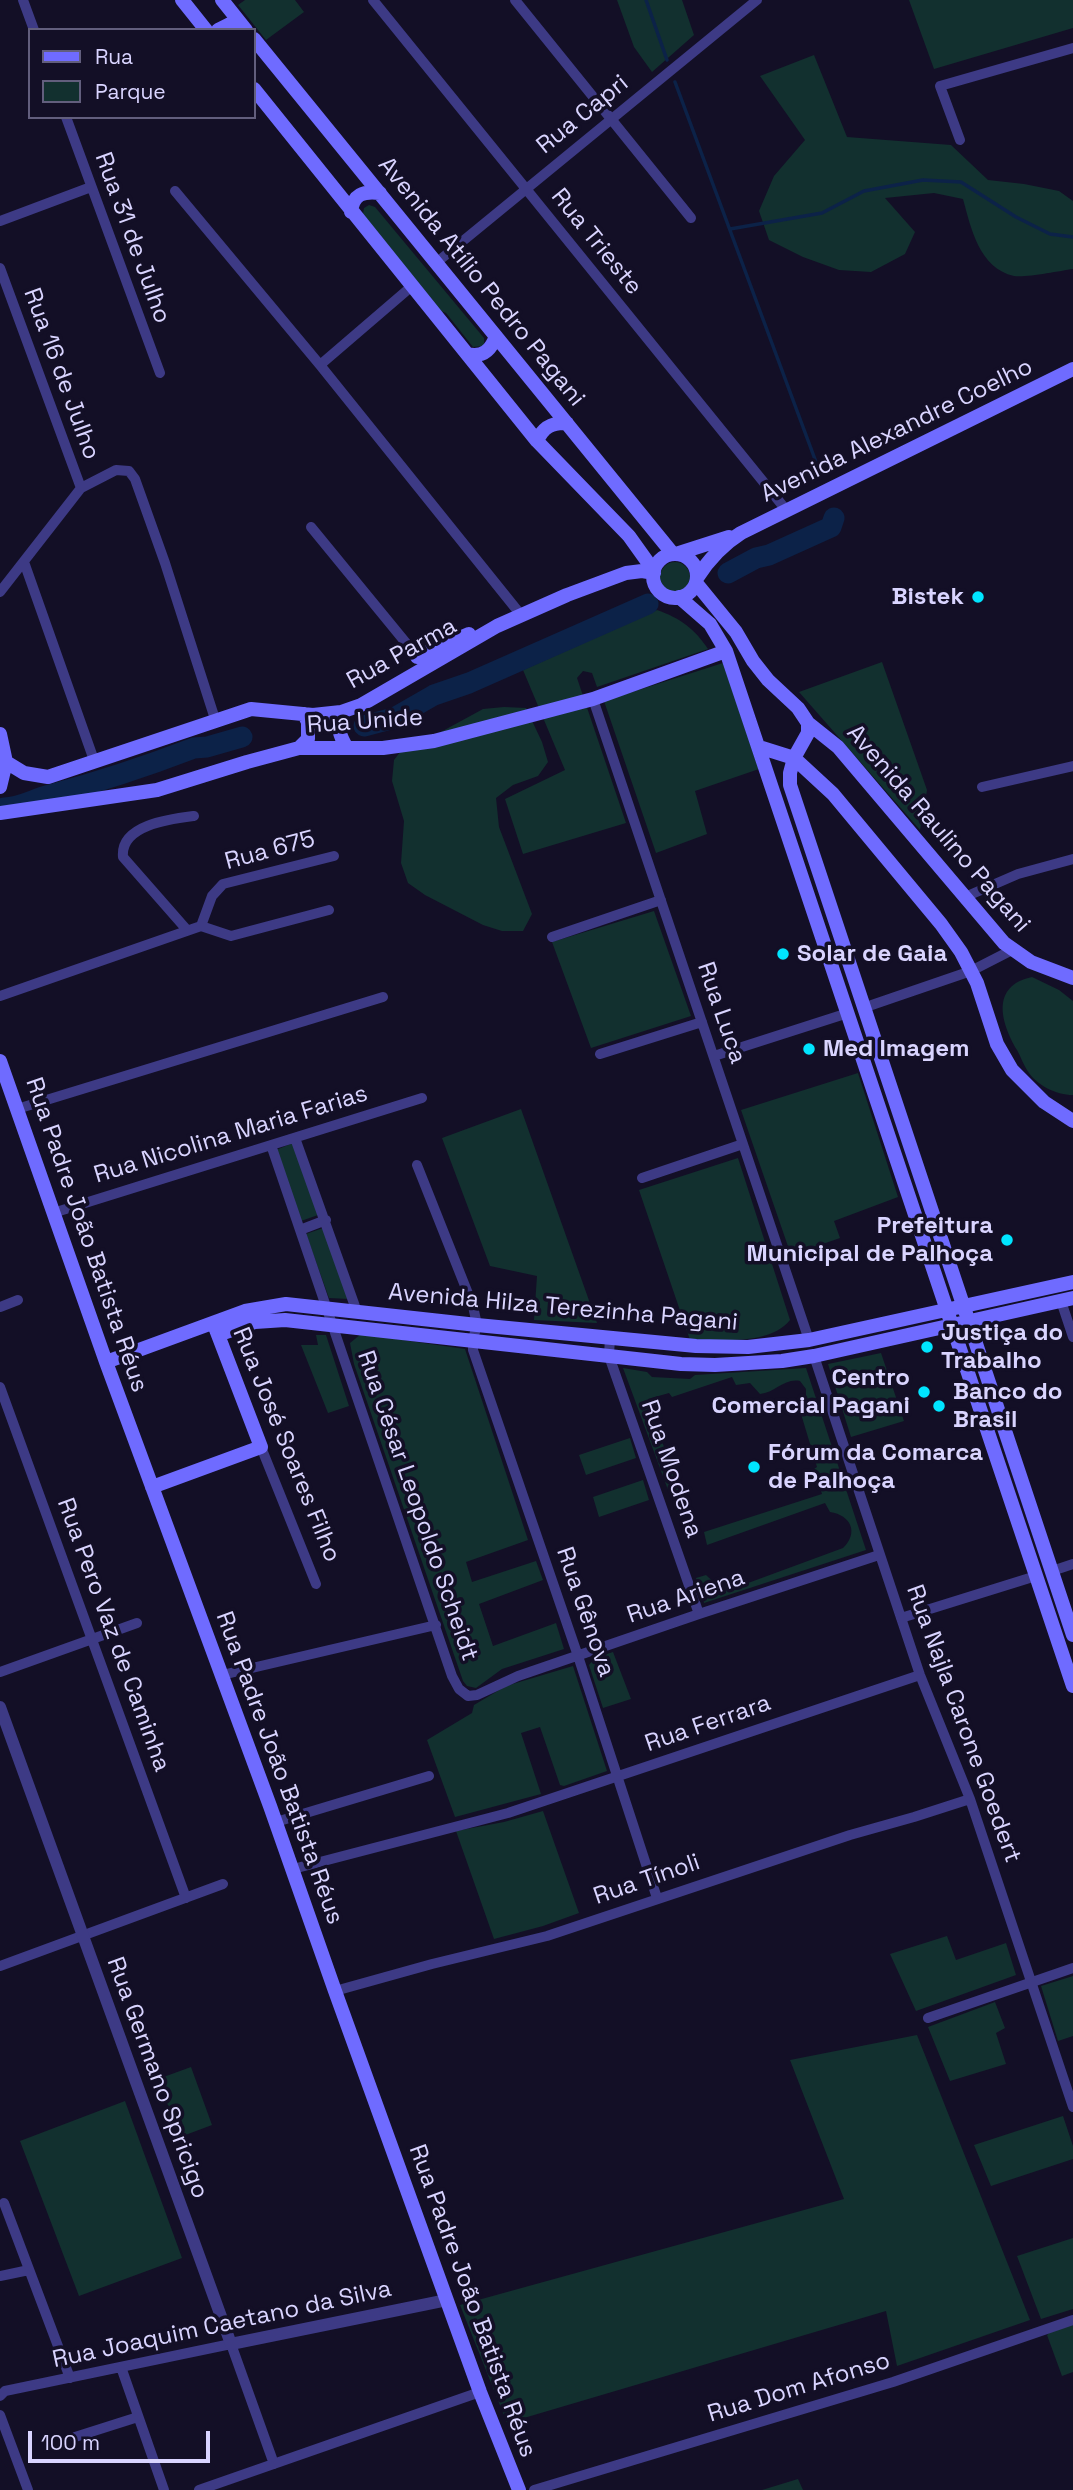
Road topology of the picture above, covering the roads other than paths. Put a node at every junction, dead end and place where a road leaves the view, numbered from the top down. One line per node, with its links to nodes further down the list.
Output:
1 (23, 0): 7 (street)
2 (182, 0): 8 (main road)
3 (222, 0): 9 (main road)
4 (373, 0): 19 (street, Rua Trieste)
5 (515, 0): 16 (street)
6 (757, 0): 16 (street, Rua Capri)
7 (32, 28)
8 (204, 28)
9 (244, 28)
10 (256, 42): 13 (main road, Avenida Atílio Pedro Pagani)
11 (1073, 48): 17 (street)
12 (256, 51): 13 (main road)
13 (279, 71): 21 (main road, Avenida Atílio Pedro Pagani)
14 (256, 92): 22 (main road)
15 (67, 119): 18 (street, Rua 31 de Julho)
16 (612, 119): 19 (street, Rua Capri); 23 (street)
17 (960, 140)
18 (91, 187): 24 (street); 32 (street, Rua 31 de Julho)
19 (526, 189): 25 (street, Rua Capri); 36 (street, Rua Trieste)
20 (175, 191): 30 (street)
21 (380, 193): 22 (main road); 25 (main road, Avenida Atílio Pedro Pagani)
22 (351, 212): 27 (main road)
23 (691, 218)
24 (0, 221)
25 (436, 263): 28 (main road, Avenida Atílio Pedro Pagani)
26 (0, 268): 35 (street, Rua 16 de Julho)
27 (412, 286): 29 (main road); 30 (street)
28 (496, 336): 29 (main road); 33 (main road, Avenida Atílio Pedro Pagani)
29 (467, 354): 34 (main road)
30 (320, 365): 45 (street)
31 (1073, 369): 36 (main road, Avenida Alexandre Coelho)
32 (160, 373)
33 (567, 423): 34 (main road); 39 (main road, Avenida Atílio Pedro Pagani)
34 (537, 441): 41 (main road)
35 (81, 488): 40 (street, Rua 16 de Julho); 51 (street)
36 (787, 511): 38 (main road, Avenida Alexandre Coelho)
37 (311, 527): 47 (street)
38 (741, 533): 39 (main road, Avenida Alexandre Coelho); 42 (main road, Avenida Alexandre Coelho)
39 (675, 554): 41 (main road); 42 (main road)
40 (24, 562): 43 (street, Rua 16 de Julho); 59 (street)
41 (654, 572): 44 (main road); 45 (main road, Rua Parma)
42 (697, 580): 44 (main road); 52 (main road)
43 (0, 592)
44 (679, 597): 46 (main road)
45 (521, 615): 47 (main road, Rua Parma)
46 (726, 651): 48 (main road, Rua Unide); 54 (main road)
47 (422, 662): 49 (main road, Rua Parma)
48 (593, 699): 56 (main road, Rua Unide); 68 (street, Rua Luca)
49 (341, 712): 50 (main road, Rua Parma); 56 (main road)
50 (304, 714): 51 (main road, Rua Parma); 55 (main road)
51 (215, 719): 59 (main road, Rua Parma)
52 (808, 723): 57 (main road); 67 (main road, Avenida Raulino Pagani)
53 (0, 734): 58 (main road)
54 (759, 747): 57 (main road); 79 (main road)
55 (299, 748): 56 (main road, Rua Unide); 63 (main road, Rua Unide)
56 (347, 748)
57 (794, 758): 74 (main road); 78 (main road)
58 (6, 762): 59 (main road, Rua Parma); 62 (main road)
59 (95, 763)
60 (1073, 766): 61 (street)
61 (982, 786)
62 (0, 787)
63 (0, 813)
64 (194, 816): 71 (street)
65 (334, 856): 70 (street, Rua 675)
66 (1073, 859): 67 (street)
67 (965, 897): 73 (main road, Avenida Raulino Pagani)
68 (661, 900): 72 (street); 80 (street, Rua Luca)
69 (329, 910): 70 (street)
70 (201, 926): 71 (street)
71 (187, 930): 76 (street)
72 (552, 937)
73 (1012, 950): 74 (street); 75 (main road, Avenida Raulino Pagani)
74 (971, 971): 78 (street); 86 (main road)
75 (1073, 978)
76 (0, 996)
77 (383, 997): 85 (street)
78 (863, 1008): 99 (main road)
79 (848, 1013): 82 (street); 101 (main road)
80 (702, 1022): 81 (street); 82 (street, Rua Luca)
81 (600, 1054)
82 (714, 1056): 88 (street, Rua Luca)
83 (0, 1060): 85 (main road, Rua Padre João Batista Réus)
84 (422, 1098): 87 (street, Rua Nicolina Maria Farias)
85 (17, 1109): 92 (main road, Rua Padre João Batista Réus)
86 (1073, 1121)
87 (295, 1138): 89 (street, Rua Nicolina Maria Farias); 93 (street)
88 (743, 1144): 91 (street); 110 (street, Rua Luca)
89 (271, 1145): 92 (street, Rua Nicolina Maria Farias); 94 (street, Rua César Leopoldo Scheidt)
90 (417, 1165): 107 (street, Rua Gênova)
91 (642, 1178)
92 (53, 1213): 115 (main road, Rua Padre João Batista Réus)
93 (326, 1220): 94 (street); 102 (street)
94 (300, 1230): 100 (street, Rua César Leopoldo Scheidt)
95 (1073, 1282): 99 (main road, Avenida Hilza Terezinha Pagani)
96 (18, 1300): 98 (street)
97 (1067, 1300): 103 (main road, Avenida Hilza Terezinha Pagani); 109 (street)
98 (0, 1307)
99 (963, 1307): 101 (main road, Avenida Hilza Terezinha Pagani); 103 (main road)
100 (328, 1309): 102 (main road, Avenida Hilza Terezinha Pagani); 104 (street, Rua César Leopoldo Scheidt); 106 (main road, Avenida Hilza Terezinha Pagani)
101 (947, 1310): 105 (main road); 110 (main road, Avenida Hilza Terezinha Pagani)
102 (357, 1312): 107 (main road, Avenida Hilza Terezinha Pagani)
103 (968, 1322): 105 (main road, Avenida Hilza Terezinha Pagani); 121 (main road)
104 (333, 1325): 106 (main road, Avenida Hilza Terezinha Pagani); 107 (main road, Avenida Hilza Terezinha Pagani); 127 (street, Rua César Leopoldo Scheidt)
105 (952, 1326): 113 (main road, Avenida Hilza Terezinha Pagani); 122 (main road)
106 (216, 1329): 115 (main road); 117 (main road, Rua José Soares Filho)
107 (475, 1332): 108 (main road, Avenida Hilza Terezinha Pagani); 112 (main road, Avenida Hilza Terezinha Pagani); 130 (street, Rua Gênova)
108 (610, 1337): 111 (main road, Avenida Hilza Terezinha Pagani); 112 (street, Rua Modena)
109 (1073, 1337)
110 (808, 1340): 111 (main road, Avenida Hilza Terezinha Pagani); 113 (main road)
111 (641, 1341): 114 (main road)
112 (610, 1356): 114 (main road, Avenida Hilza Terezinha Pagani); 124 (street, Rua Modena)
113 (814, 1356): 114 (main road, Avenida Hilza Terezinha Pagani); 119 (street, Rua Najla Carone Goedert)
114 (640, 1360)
115 (106, 1362): 118 (main road, Rua Padre João Batista Réus)
116 (0, 1387): 129 (street, Rua Pero Vaz de Caminha)
117 (261, 1447): 118 (main road); 123 (street, Rua José Soares Filho)
118 (152, 1488): 132 (main road, Rua Padre João Batista Réus)
119 (879, 1555): 124 (street, Rua Ariena); 125 (street, Rua Najla Carone Goedert)
120 (1073, 1564): 121 (street)
121 (1052, 1571): 128 (main road)
122 (1036, 1576): 125 (street); 134 (main road)
123 (316, 1584)
124 (699, 1614): 130 (street, Rua Ariena)
125 (901, 1618): 133 (street, Rua Najla Carone Goedert)
126 (137, 1623): 129 (street)
127 (436, 1625): 132 (street); 135 (street, Rua César Leopoldo Scheidt)
128 (1073, 1635)
129 (92, 1639): 131 (street); 143 (street, Rua Pero Vaz de Caminha)
130 (578, 1656): 135 (street, Rua Ariena); 138 (street, Rua Gênova)
131 (0, 1672)
132 (222, 1675): 140 (main road, Rua Padre João Batista Réus)
133 (920, 1675): 138 (street, Rua Ferrara); 139 (street, Rua Najla Carone Goedert)
134 (1073, 1686)
135 (468, 1696)
136 (0, 1707): 145 (street, Rua Germano Spricigo)
137 (429, 1776): 140 (street)
138 (618, 1776): 141 (street, Rua Ferrara); 144 (street, Rua Gênova)
139 (970, 1799): 144 (street, Rua Tínoli); 148 (street, Rua Najla Carone Goedert)
140 (276, 1822): 141 (main road, Rua Padre João Batista Réus)
141 (293, 1869): 149 (main road, Rua Padre João Batista Réus)
142 (223, 1884): 143 (street)
143 (186, 1898): 145 (street)
144 (657, 1898): 149 (street, Rua Tínoli)
145 (83, 1935): 146 (street); 157 (street, Rua Germano Spricigo)
146 (0, 1966)
147 (1073, 1968): 148 (street)
148 (1031, 1983): 150 (street); 151 (street, Rua Najla Carone Goedert)
149 (335, 1991): 155 (main road, Rua Padre João Batista Réus)
150 (928, 2018)
151 (1073, 2107)
152 (4, 2203): 153 (street)
153 (29, 2270): 154 (street); 159 (street)
154 (0, 2276)
155 (447, 2300): 157 (street, Rua Joaquim Caetano da Silva); 160 (main road, Rua Padre João Batista Réus)
156 (1073, 2320): 170 (street, Rua Dom Afonso)
157 (231, 2344): 158 (street, Rua Joaquim Caetano da Silva); 165 (street, Rua Germano Spricigo)
158 (121, 2367): 159 (street, Rua Joaquim Caetano da Silva); 163 (street)
159 (70, 2378): 161 (street, Rua Joaquim Caetano da Silva)
160 (480, 2392): 165 (street); 169 (main road, Rua Padre João Batista Réus)
161 (2, 2393)
162 (0, 2415): 166 (street)
163 (138, 2417): 164 (street); 167 (street)
164 (75, 2437)
165 (274, 2464): 168 (street)
166 (28, 2490)
167 (164, 2490)
168 (198, 2490)
169 (519, 2490)
170 (534, 2490)

